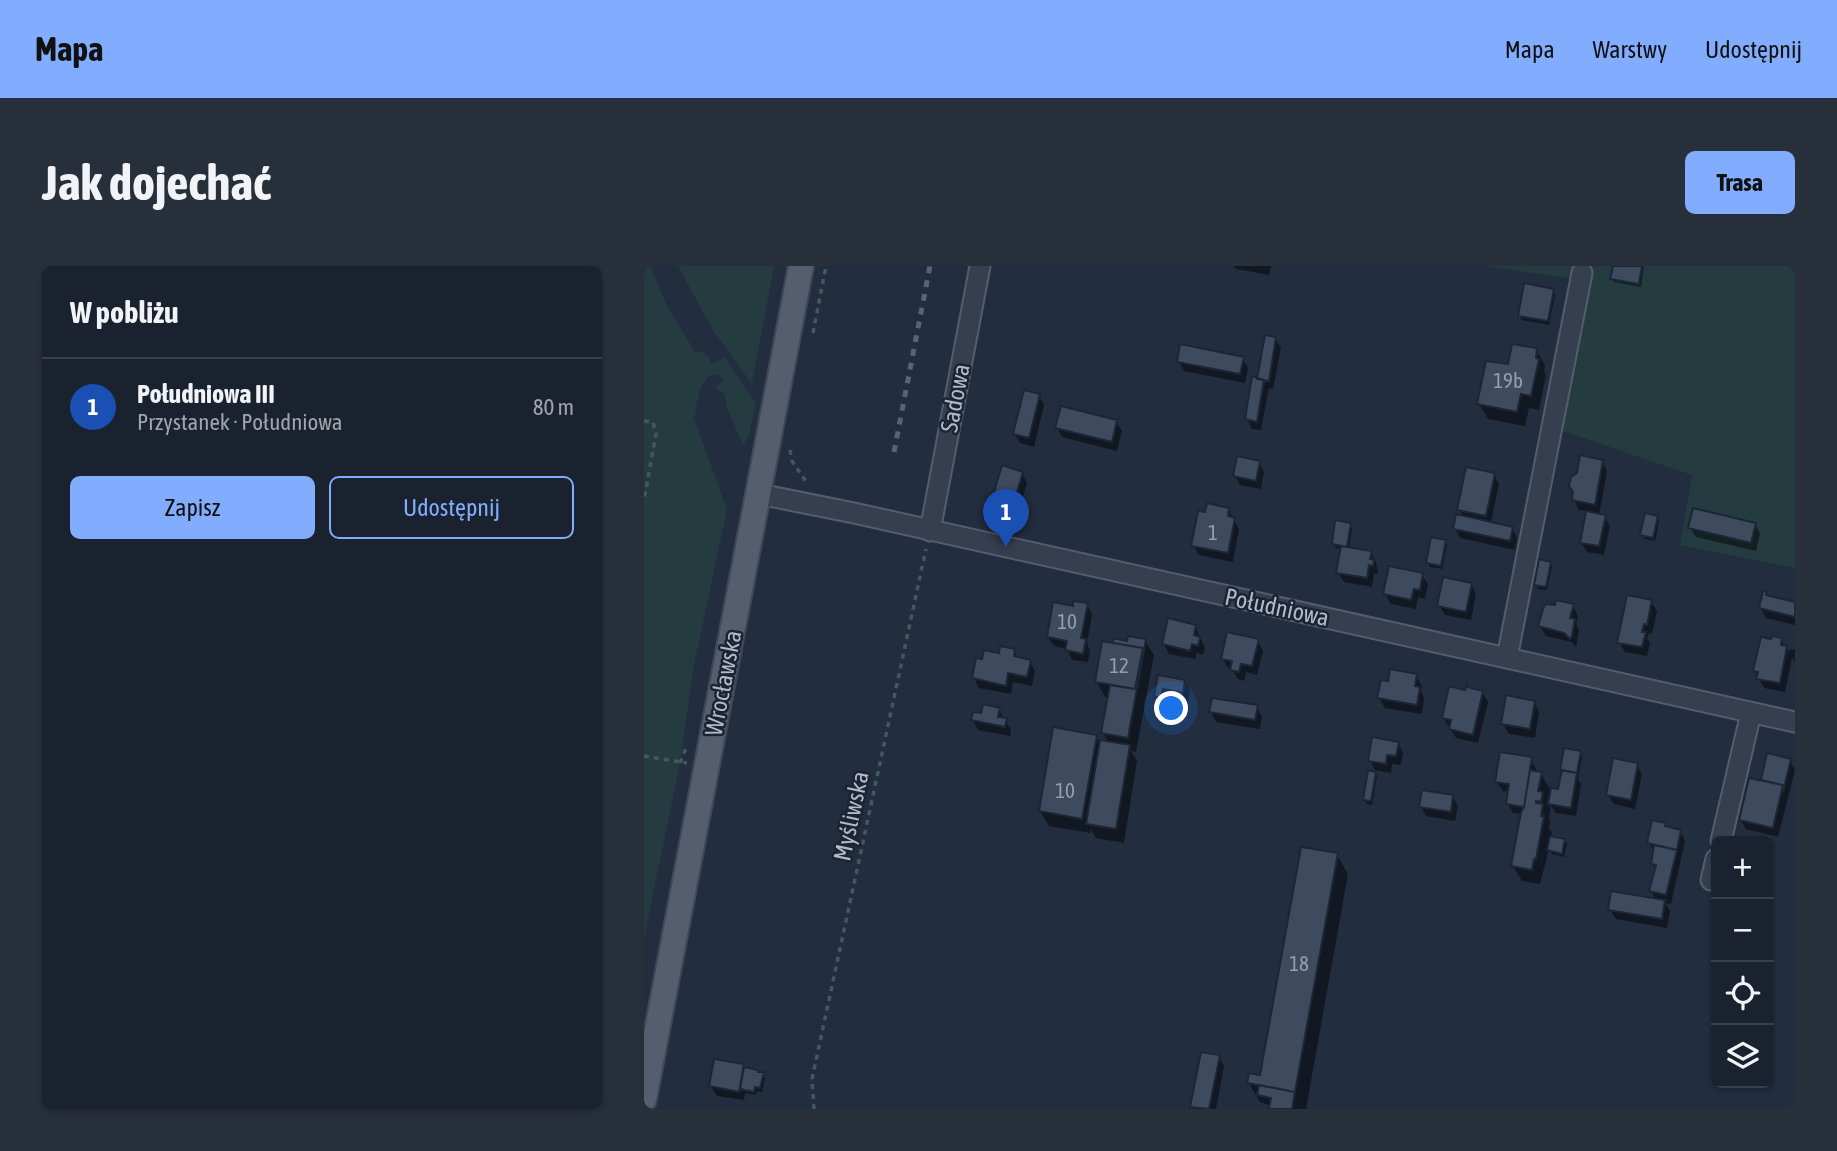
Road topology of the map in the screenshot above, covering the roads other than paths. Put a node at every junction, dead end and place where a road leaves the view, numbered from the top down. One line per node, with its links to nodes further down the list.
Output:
1 (801, 266): 4 (main road, Wrocławska)
2 (981, 266): 5 (street, Sadowa)
3 (1582, 273): 6 (street)
4 (765, 495): 5 (street, Południowa); 10 (main road, Wrocławska)
5 (930, 531): 6 (street, Południowa)
6 (1507, 657): 7 (street, Południowa)
7 (1751, 713): 8 (street, Południowa); 9 (street)
8 (1795, 722)
9 (1722, 836)
10 (644, 1099)

